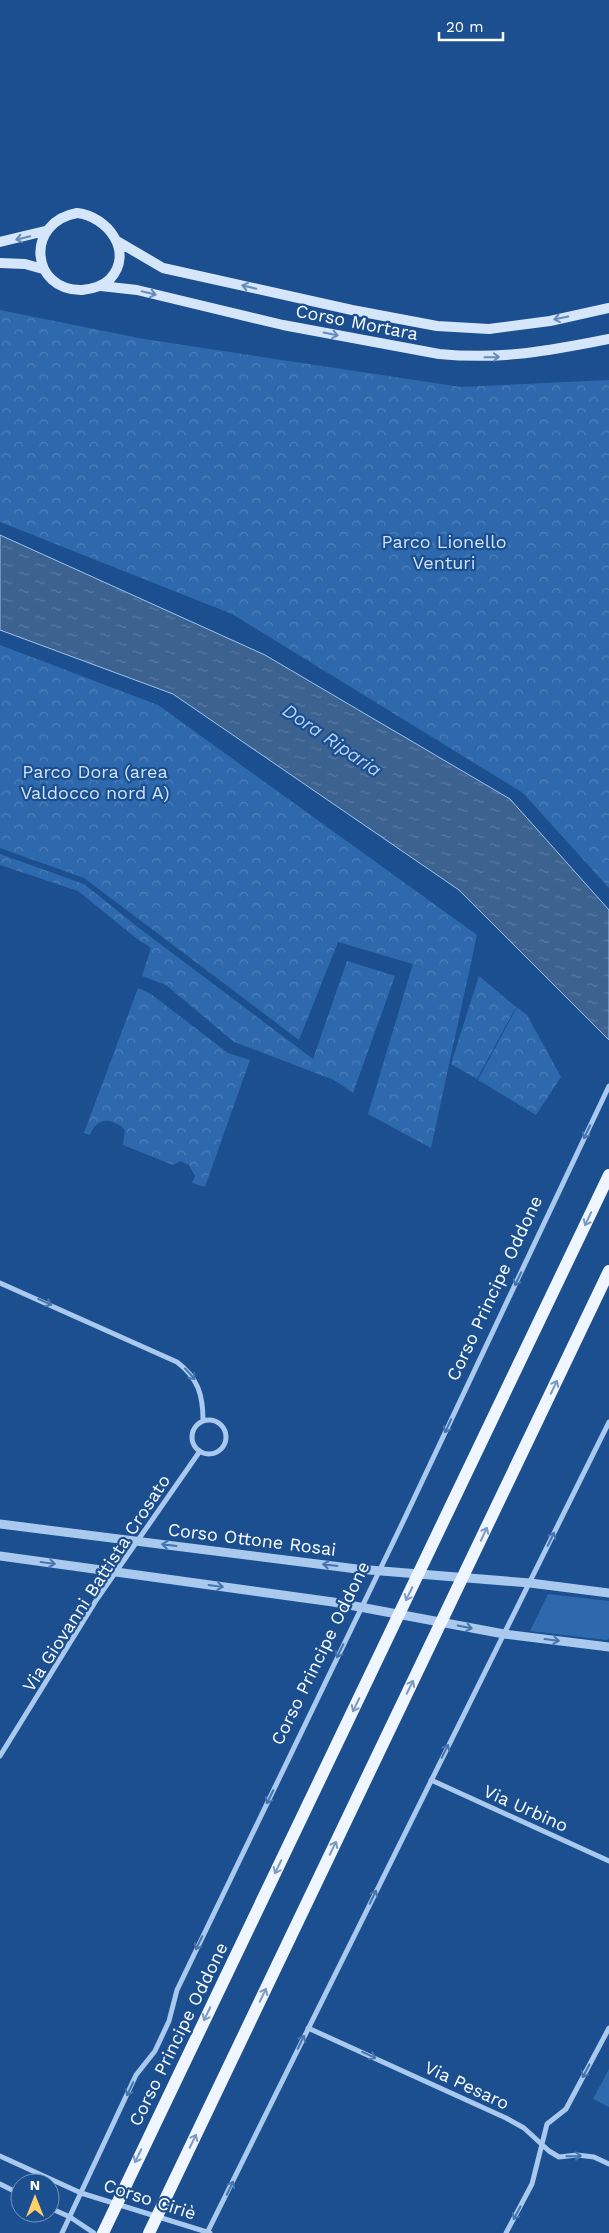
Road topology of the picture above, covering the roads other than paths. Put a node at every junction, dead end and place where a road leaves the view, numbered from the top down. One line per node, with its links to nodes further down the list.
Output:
1 (46, 232): 2 (main road); 3 (main road, one-way to 3); 5 (main road)
2 (117, 241): 6 (main road); 7 (main road, Corso Mortara, one-way to 2)
3 (0, 242)
4 (0, 263): 5 (main road)
5 (43, 268): 6 (main road)
6 (101, 286): 8 (main road, Corso Mortara, one-way to 8)
7 (609, 308)
8 (609, 338)
9 (608, 1087): 19 (street, Corso Principe Oddone, one-way to 19)
10 (609, 1175): 21 (main road, Corso Principe Oddone, one-way to 21)
11 (609, 1270): 22 (main road, one-way to 11)
12 (0, 1284): 13 (street, one-way to 13)
13 (203, 1420): 15 (street); 15 (street)
14 (609, 1422): 23 (street, one-way to 14)
15 (200, 1451): 17 (street, Via Giovanni Battista Crosato)
16 (0, 1524): 17 (street, Corso Ottone Rosai)
17 (139, 1541): 19 (street, Corso Ottone Rosai, one-way to 17); 20 (street, Via Giovanni Battista Crosato)
18 (0, 1556): 20 (street, one-way to 20)
19 (378, 1571): 21 (street, Corso Ottone Rosai); 25 (street, Corso Principe Oddone)
20 (116, 1573): 25 (street, one-way to 25); 30 (street, Via Giovanni Battista Crosato)
21 (419, 1574): 22 (street, Corso Ottone Rosai); 26 (main road, Corso Principe Oddone, one-way to 26)
22 (462, 1578): 23 (street, Corso Ottone Rosai); 27 (main road)
23 (530, 1583): 24 (street, Corso Ottone Rosai); 28 (street)
24 (609, 1593)
25 (362, 1607): 26 (street); 38 (street, Corso Principe Oddone, one-way to 38)
26 (400, 1614): 27 (street); 39 (main road, Corso Principe Oddone, one-way to 39)
27 (441, 1622): 28 (street, one-way to 28); 42 (main road, one-way to 27)
28 (504, 1634): 29 (street, one-way to 29); 31 (street, one-way to 28)
29 (609, 1648)
30 (0, 1756)
31 (431, 1780): 32 (street, Via Urbino); 33 (street, one-way to 31)
32 (609, 1861)
33 (308, 2028): 35 (street, Via Pesaro, one-way to 35); 47 (street, one-way to 33)
34 (609, 2028): 35 (street, one-way to 35)
35 (542, 2143): 37 (street, Via Pesaro, one-way to 37); 48 (street, one-way to 48)
36 (0, 2156): 38 (street, Corso Ciriè)
37 (609, 2164)
38 (81, 2193): 39 (street, Corso Ciriè); 41 (street, Corso Principe Oddone)
39 (116, 2203): 42 (street, Corso Ciriè); 45 (main road, Corso Principe Oddone)
40 (60, 2212): 41 (street)
41 (70, 2217): 43 (street, Corso Principe Oddone); 44 (street)
42 (157, 2217): 46 (main road); 47 (street, Corso Ciriè)
43 (62, 2233)
44 (94, 2233)
45 (103, 2233)
46 (149, 2233)
47 (209, 2233)
48 (506, 2233)

